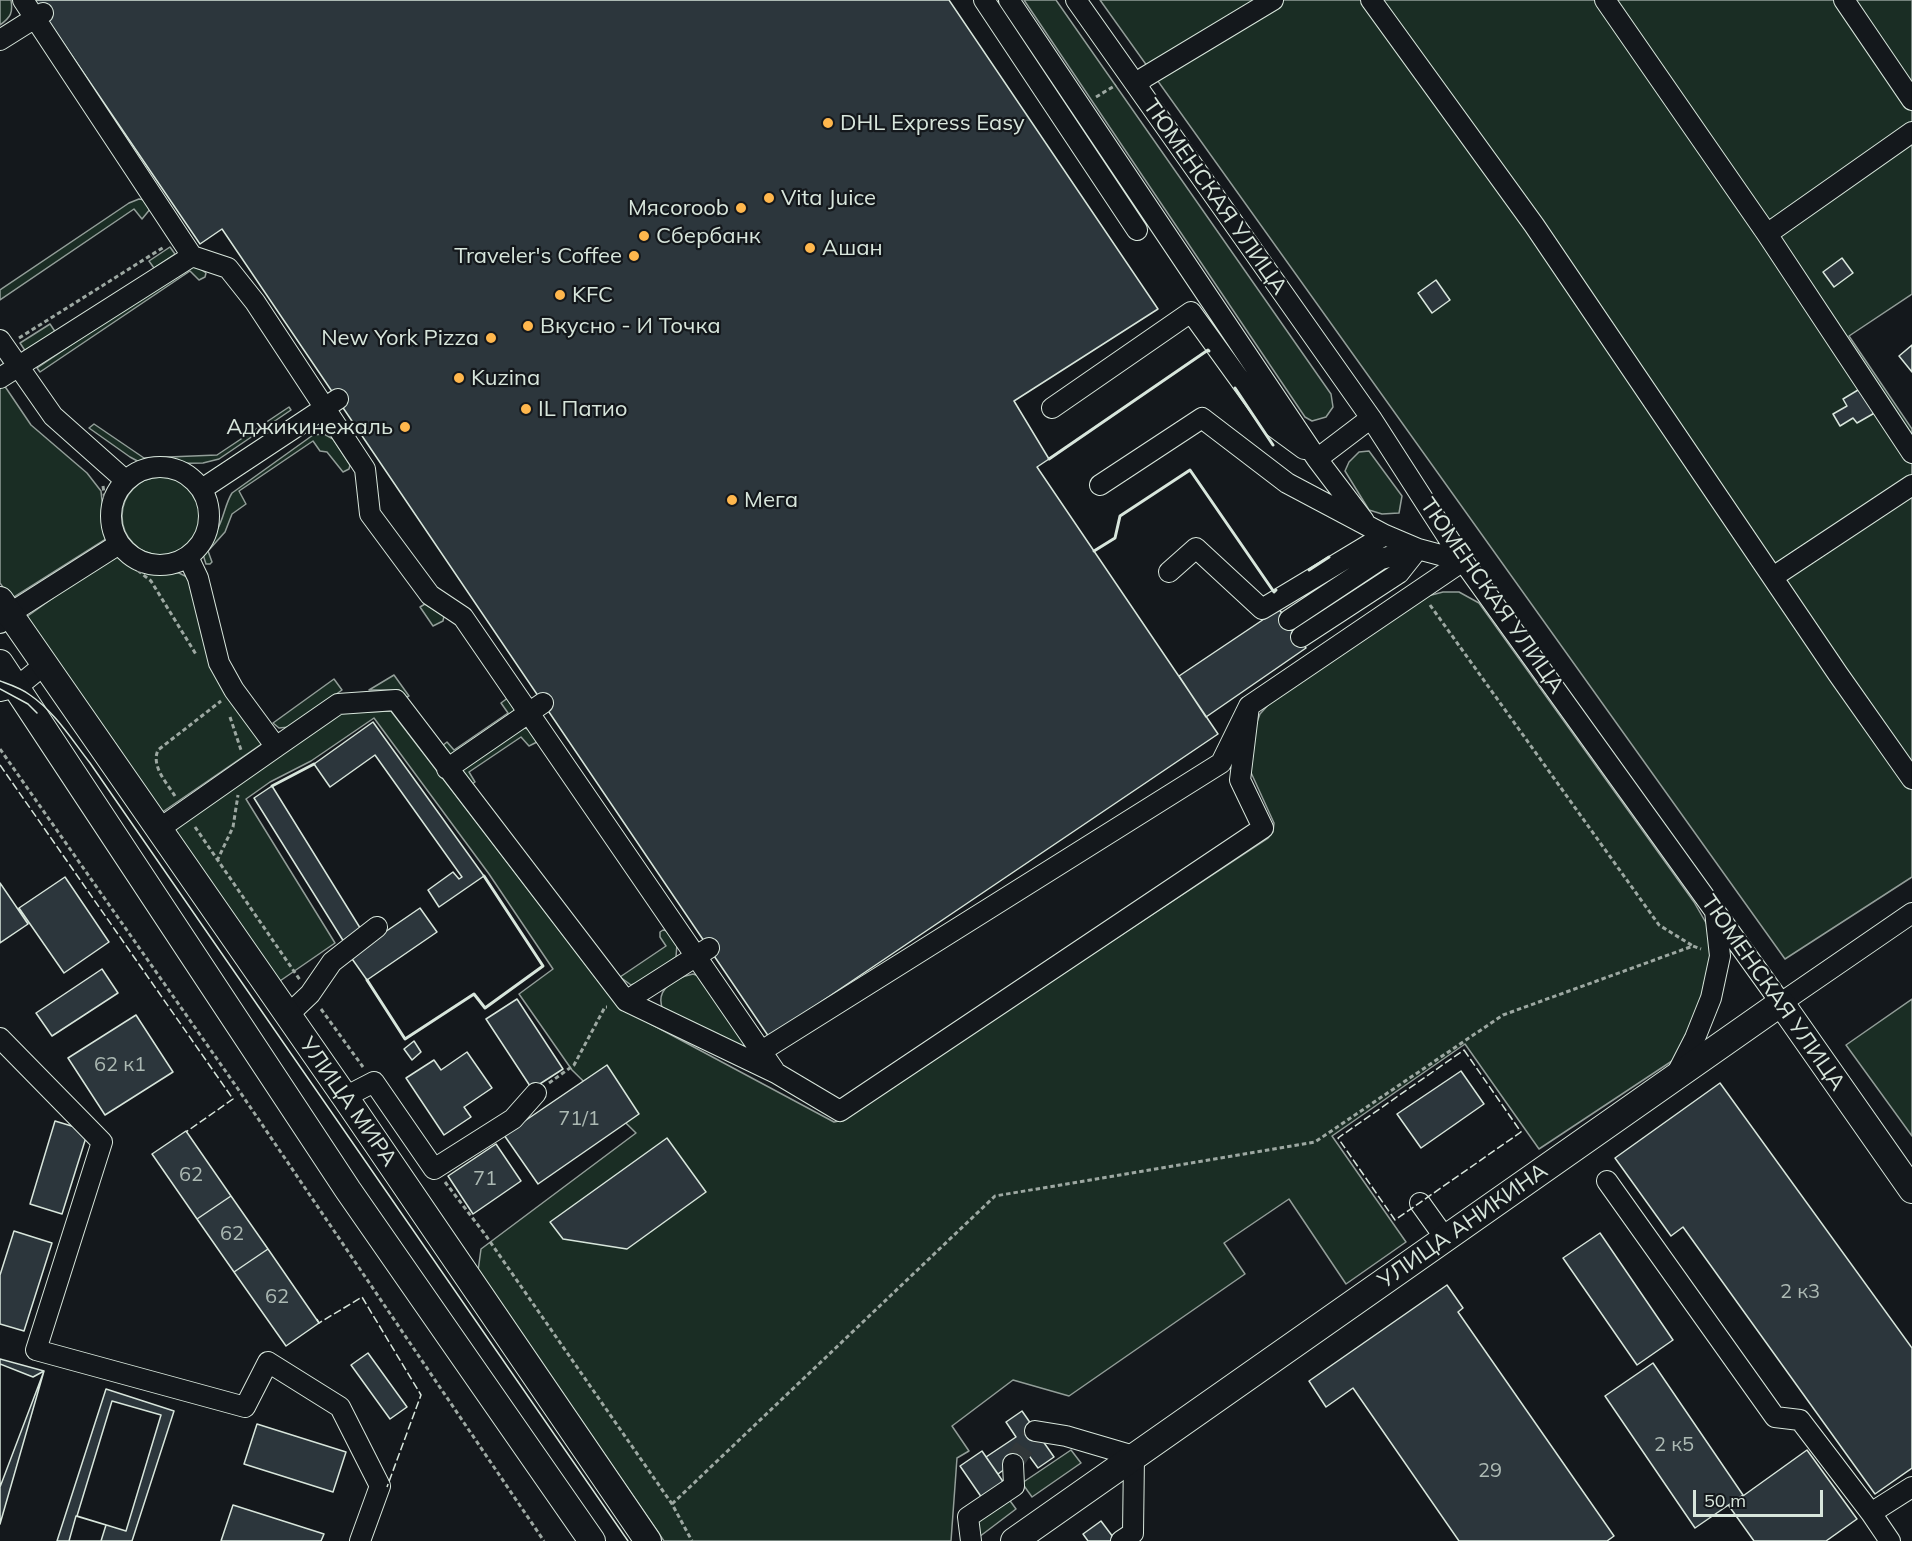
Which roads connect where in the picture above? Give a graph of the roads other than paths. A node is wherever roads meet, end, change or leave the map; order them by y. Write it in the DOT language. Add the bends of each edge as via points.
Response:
graph roads {
  1 [pos="23,0"];
  2 [pos="984,0"];
  3 [pos="1010,0"];
  4 [pos="1076,0"];
  5 [pos="1273,0"];
  6 [pos="1371,0"];
  7 [pos="1605,0"];
  8 [pos="1844,0"];
  9 [pos="39,16"];
  10 [pos="0,40"];
  11 [pos="1136,86"];
  12 [pos="1912,100"];
  13 [pos="1912,132"];
  14 [pos="1137,230"];
  15 [pos="1767,234"];
  16 [pos="192,256"];
  17 [pos="2,343"];
  18 [pos="17,367"];
  19 [pos="0,378"];
  20 [pos="331,404"];
  21 [pos="1052,408"];
  22 [pos="1371,418"];
  23 [pos="1912,453"];
  24 [pos="1317,459"];
  25 [pos="125,480"];
  26 [pos="1100,485"];
  27 [pos="1912,485"];
  28 [pos="202,489"];
  29 [pos="1377,530"];
  30 [pos="116,545"];
  31 [pos="1418,549"];
  32 [pos="188,557"];
  33 [pos="1464,561"];
  34 [pos="1169,572"];
  35 [pos="1773,577"];
  36 [pos="3,612"];
  37 [pos="1289,620"];
  38 [pos="1300,637"];
  39 [pos="0,663"];
  40 [pos="44,666"];
  41 [pos="8,689"];
  42 [pos="1249,706"];
  43 [pos="536,709"];
  44 [pos="276,747"];
  45 [pos="447,769"];
  46 [pos="1912,780"];
  47 [pos="159,829"];
  48 [pos="1714,909"];
  49 [pos="1912,913"];
  50 [pos="377,927"];
  51 [pos="702,952"];
  52 [pos="626,1001"];
  53 [pos="1780,1003"];
  54 [pos="288,1015"];
  55 [pos="0,1038"];
  56 [pos="760,1052"];
  57 [pos="776,1073"];
  58 [pos="1674,1078"];
  59 [pos="536,1093"];
  60 [pos="345,1097"];
  61 [pos="1607,1181"];
  62 [pos="1912,1190"];
  63 [pos="1420,1203"];
  64 [pos="1445,1238"];
  65 [pos="1035,1431"];
  66 [pos="1134,1456"];
  67 [pos="1013,1464"];
  68 [pos="1912,1487"];
  69 [pos="1871,1513"];
  70 [pos="360,1541"];
  71 [pos="592,1541"];
  72 [pos="648,1541"];
  73 [pos="971,1541"];
  74 [pos="1014,1541"];
  75 [pos="1121,1541"];
  76 [pos="1890,1541"];
  1 -- 9 [label="street"];
  2 -- 14 [label="street"];
  3 -- 24 [label="street"];
  4 -- 11 [label="street, ТЮМЕНСКАЯ УЛИЦА"];
  5 -- 11 [label="street"];
  6 -- 35 [label="street" via="1534,225"];
  7 -- 15 [label="street"];
  8 -- 12 [label="street"];
  9 -- 10 [label="street"];
  9 -- 16 [label="street"];
  11 -- 22 [label="street, ТЮМЕНСКАЯ УЛИЦА"];
  13 -- 15 [label="street"];
  15 -- 23 [label="street"];
  16 -- 18 [label="street"];
  16 -- 20 [label="street" via="228,268"];
  17 -- 18 [label="street"];
  18 -- 19 [label="street"];
  18 -- 25 [label="street" via="53,416"];
  20 -- 28 [label="street"];
  20 -- 43 [label="street" via="365,469 370,514 430,595 463,617"];
  21 -- 24 [label="street" via="1191,312 1274,427"];
  22 -- 24 [label="street"];
  22 -- 33 [label="street, ТЮМЕНСКАЯ УЛИЦА"];
  24 -- 29 [label="street"];
  25 -- 28 [label="street" via="151,467 166,466 186,474"];
  25 -- 30 [label="street" via="112,504"];
  26 -- 29 [label="street" via="1202,417 1287,483"];
  27 -- 35 [label="street"];
  28 -- 32 [label="street" via="210,518 203,540"];
  29 -- 31 [label="street"];
  29 -- 34 [label="street" via="1262,609 1196,548"];
  30 -- 32 [label="street" via="144,562 159,565"];
  30 -- 36 [label="street"];
  31 -- 33 [label="street"];
  31 -- 37 [label="street" via="1381,558"];
  31 -- 38 [label="street" via="1399,573"];
  32 -- 44 [label="street" via="198,578 219,663"];
  33 -- 42 [label="street"];
  33 -- 48 [label="street, ТЮМЕНСКАЯ УЛИЦА"];
  35 -- 46 [label="street"];
  36 -- 40 [label="main road, УЛИЦА МИРА"];
  39 -- 41 [label="main road, УЛИЦА МИРА"];
  40 -- 41 [label="street"];
  40 -- 47 [label="main road, УЛИЦА МИРА"];
  41 -- 71 [label="main road, УЛИЦА МИРА"];
  42 -- 56 [label="street" via="1221,763 877,971"];
  42 -- 57 [label="street" via="1240,780 1263,828 840,1111"];
  43 -- 45 [label="street"];
  43 -- 51 [label="street"];
  44 -- 45 [label="street" via="338,704 396,700"];
  44 -- 47 [label="street"];
  45 -- 52 [label="street"];
  47 -- 54 [label="main road, УЛИЦА МИРА"];
  48 -- 53 [label="street, ТЮМЕНСКАЯ УЛИЦА"];
  48 -- 58 [label="street" via="1720,956 1711,998"];
  49 -- 53 [label="street, УЛИЦА АНИКИНА"];
  50 -- 54 [label="street" via="332,962 310,994"];
  51 -- 52 [label="street"];
  51 -- 56 [label="street"];
  52 -- 57 [label="street"];
  53 -- 58 [label="main road, УЛИЦА АНИКИНА"];
  53 -- 62 [label="main road, ТЮМЕНСКАЯ УЛИЦА"];
  54 -- 60 [label="main road, УЛИЦА МИРА"];
  55 -- 70 [label="street" via="102,1142 36,1350 245,1407 268,1362 340,1407 380,1486"];
  56 -- 57 [label="street"];
  58 -- 64 [label="main road, УЛИЦА АНИКИНА"];
  59 -- 60 [label="street" via="513,1119 434,1169 374,1082"];
  60 -- 72 [label="main road, УЛИЦА МИРА"];
  61 -- 69 [label="street" via="1775,1417 1800,1420"];
  63 -- 64 [label="street"];
  64 -- 66 [label="main road, УЛИЦА АНИКИНА"];
  65 -- 66 [label="street"];
  66 -- 74 [label="main road, УЛИЦА АНИКИНА"];
  66 -- 75 [label="street" via="1133,1533"];
  67 -- 73 [label="street" via="1014,1486 968,1517"];
  68 -- 69 [label="street"];
  69 -- 76 [label="street"];
}
